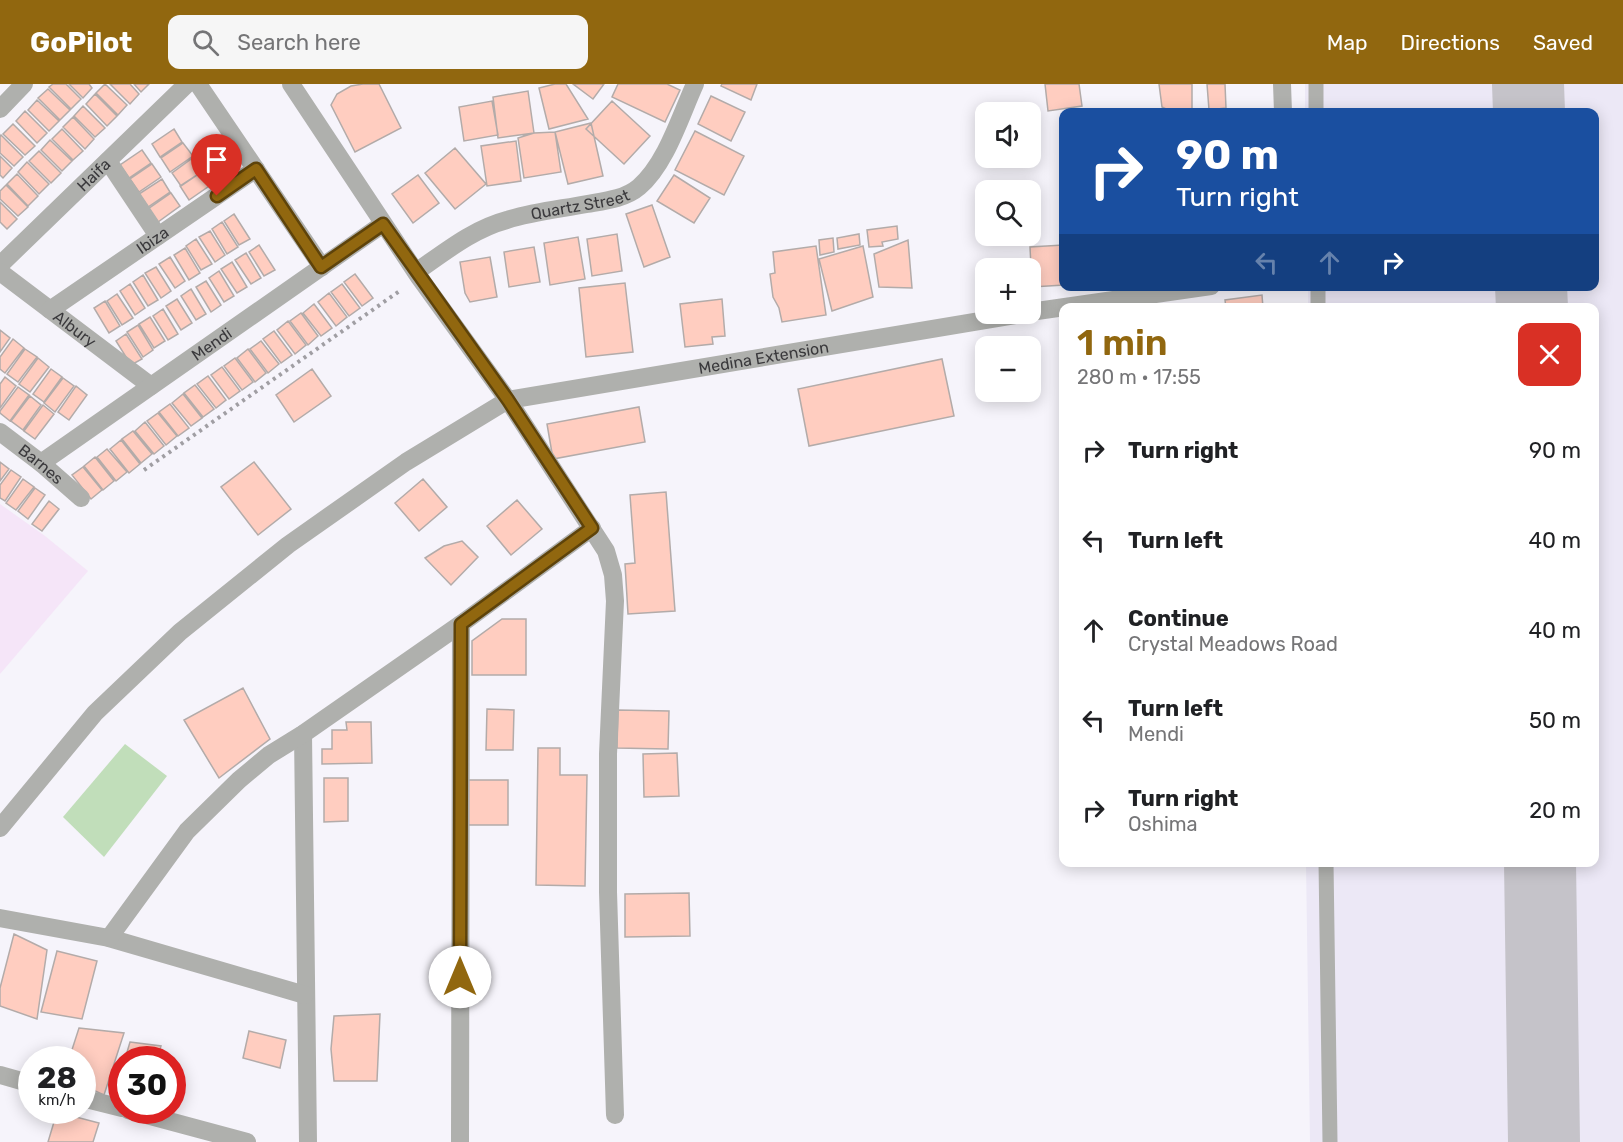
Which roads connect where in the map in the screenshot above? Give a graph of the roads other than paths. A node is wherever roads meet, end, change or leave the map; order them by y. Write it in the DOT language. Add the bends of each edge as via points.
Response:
graph roads {
  1 [pos="24,84"];
  2 [pos="187,84"];
  3 [pos="198,84"];
  4 [pos="291,84"];
  5 [pos="695,84"];
  6 [pos="1282,84"];
  7 [pos="1316,84"];
  8 [pos="1283,108"];
  9 [pos="1316,108"];
  10 [pos="0,109"];
  11 [pos="108,160"];
  12 [pos="256,169"];
  13 [pos="383,224"];
  14 [pos="158,236"];
  15 [pos="0,265"];
  16 [pos="321,267"];
  17 [pos="0,272"];
  18 [pos="418,274"];
  19 [pos="1176,291"];
  20 [pos="1093,303"];
  21 [pos="1059,308"];
  22 [pos="50,310"];
  23 [pos="1041,310"];
  24 [pos="975,322"];
  25 [pos="151,386"];
  26 [pos="508,400"];
  27 [pos="0,432"];
  28 [pos="41,463"];
  29 [pos="81,498"];
  30 [pos="592,528"];
  31 [pos="461,624"];
  32 [pos="303,734"];
  33 [pos="0,828"];
  34 [pos="1326,867"];
  35 [pos="0,918"];
  36 [pos="109,938"];
  37 [pos="305,995"];
  38 [pos="0,1075"];
  39 [pos="18,1080"];
  40 [pos="615,1115"];
  41 [pos="180,1124"];
  42 [pos="247,1142"];
  43 [pos="308,1142"];
  44 [pos="460,1142"];
  45 [pos="1330,1142"];
  1 -- 10 [label="street"];
  2 -- 11 [label="street, Haifa"];
  3 -- 12 [label="street"];
  4 -- 13 [label="street"];
  5 -- 18 [label="street, Quartz Street" via="662,157 637,189 617,198 489,225"];
  6 -- 8 [label="street"];
  7 -- 9 [label="lane"];
  11 -- 14 [label="street"];
  11 -- 15 [label="street, Haifa"];
  12 -- 14 [label="street, Ibiza"];
  12 -- 16 [label="street"];
  13 -- 16 [label="street, Mendi"];
  13 -- 18 [label="street"];
  14 -- 22 [label="street, Ibiza"];
  16 -- 25 [label="street, Mendi"];
  17 -- 22 [label="street, Albury"];
  18 -- 26 [label="street"];
  19 -- 20 [label="street"];
  21 -- 23 [label="street"];
  22 -- 25 [label="street, Albury"];
  24 -- 26 [label="street, Medina Extension"];
  25 -- 28 [label="street, Mendi"];
  26 -- 30 [label="street"];
  26 -- 33 [label="street" via="406,462 288,545 180,632 95,713"];
  27 -- 28 [label="street, Barnes"];
  28 -- 29 [label="street, Barnes"];
  30 -- 31 [label="street"];
  30 -- 40 [label="street" via="606,550 615,601 608,777"];
  31 -- 32 [label="street"];
  31 -- 44 [label="street"];
  32 -- 36 [label="street" via="239,780 187,831"];
  32 -- 37 [label="street"];
  34 -- 45 [label="lane"];
  35 -- 36 [label="street"];
  36 -- 37 [label="street"];
  37 -- 43 [label="street"];
  38 -- 39 [label="street"];
  41 -- 42 [label="street"];
}
